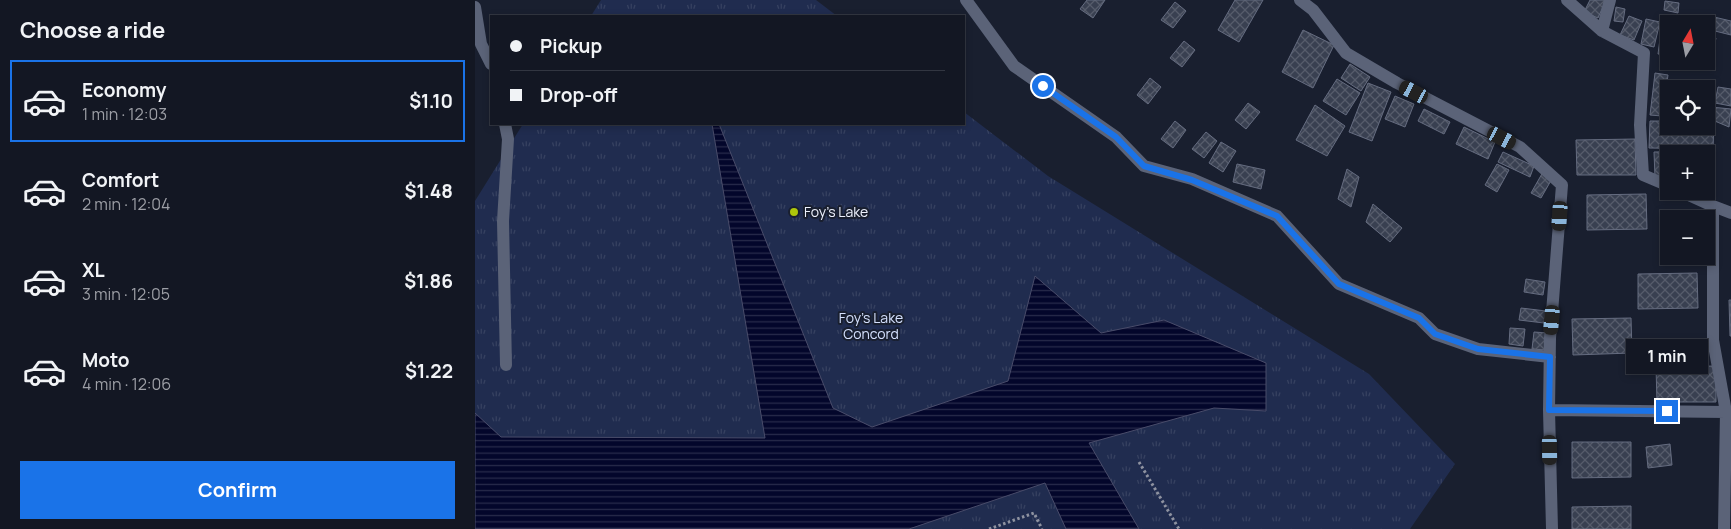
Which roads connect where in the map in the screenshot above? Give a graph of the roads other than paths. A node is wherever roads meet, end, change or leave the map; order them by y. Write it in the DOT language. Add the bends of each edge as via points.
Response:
graph roads {
  1 [pos="966,0"];
  2 [pos="1299,0"];
  3 [pos="1567,0"];
  4 [pos="1609,0"];
  5 [pos="475,7"];
  6 [pos="1602,31"];
  7 [pos="490,62"];
  8 [pos="505,125"];
  9 [pos="1660,182"];
  10 [pos="1700,200"];
  11 [pos="1713,206"];
  12 [pos="1731,214"];
  13 [pos="1550,357"];
  14 [pos="506,365"];
  15 [pos="1549,410"];
  16 [pos="1729,412"];
  17 [pos="1552,529"];
  18 [pos="1724,529"];
  1 -- 13 [label="street" via="1014,66 1116,137 1144,166 1192,180 1277,216 1339,284 1419,318 1435,334 1478,349"];
  2 -- 13 [label="street" via="1313,10 1346,53 1520,147 1562,185"];
  3 -- 6 [label="street"];
  4 -- 6 [label="street"];
  5 -- 7 [label="street" via="481,44"];
  6 -- 9 [label="street" via="1644,52 1640,125 1643,175"];
  8 -- 14 [label="street" via="508,139 503,221"];
  10 -- 11 [label="street"];
  11 -- 12 [label="street"];
  11 -- 16 [label="street" via="1713,340"];
  13 -- 15 [label="street"];
  15 -- 16 [label="street"];
  15 -- 17 [label="street"];
  16 -- 18 [label="street"];
}
